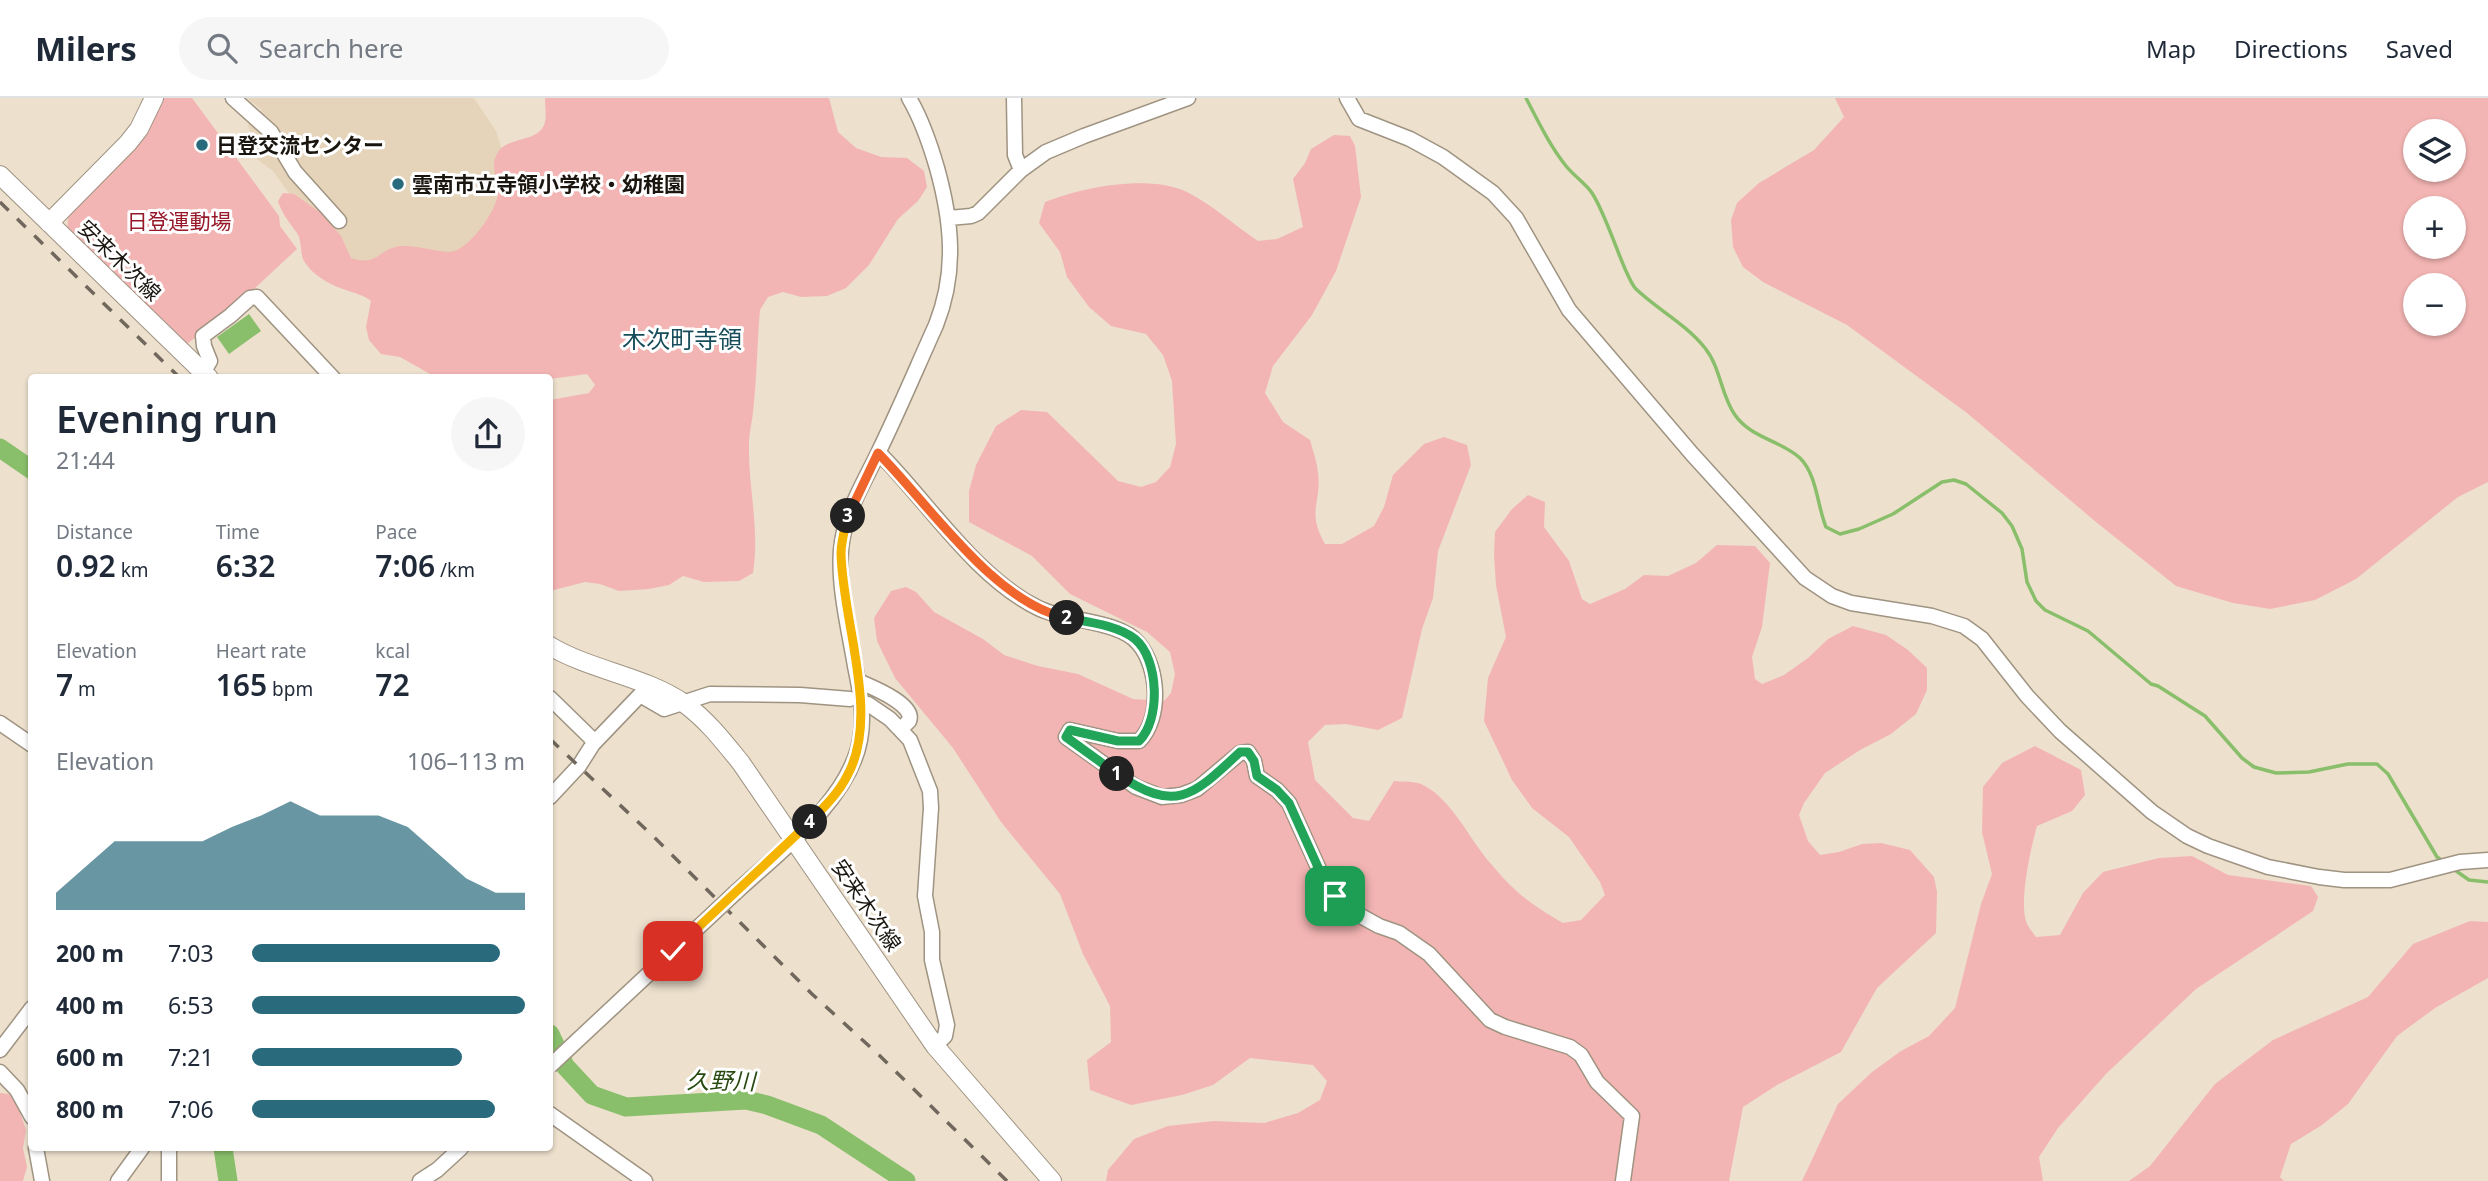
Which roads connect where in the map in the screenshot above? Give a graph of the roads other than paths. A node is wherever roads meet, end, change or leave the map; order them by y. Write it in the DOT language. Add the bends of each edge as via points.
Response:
graph roads {
  1 [pos="154,98"];
  2 [pos="233,98"];
  3 [pos="909,98"];
  4 [pos="1014,98"];
  5 [pos="1188,98"];
  6 [pos="1347,98"];
  7 [pos="1021,170"];
  8 [pos="0,175"];
  9 [pos="949,218"];
  10 [pos="339,220"];
  11 [pos="49,223"];
  12 [pos="204,374"];
  13 [pos="207,374"];
  14 [pos="329,374"];
  15 [pos="878,453"];
  16 [pos="553,650"];
  17 [pos="858,681"];
  18 [pos="850,699"];
  19 [pos="553,701"];
  20 [pos="683,702"];
  21 [pos="869,704"];
  22 [pos="0,723"];
  23 [pos="901,729"];
  24 [pos="28,742"];
  25 [pos="593,744"];
  26 [pos="553,794"];
  27 [pos="794,838"];
  28 [pos="2488,860"];
  29 [pos="28,1013"];
  30 [pos="935,1046"];
  31 [pos="0,1050"];
  32 [pos="553,1063"];
  33 [pos="0,1072"];
  34 [pos="28,1110"];
  35 [pos="553,1116"];
  36 [pos="37,1151"];
  37 [pos="140,1151"];
  38 [pos="169,1151"];
  39 [pos="458,1151"];
  40 [pos="42,1181"];
  41 [pos="118,1181"];
  42 [pos="169,1181"];
  43 [pos="420,1181"];
  44 [pos="645,1181"];
  45 [pos="1052,1181"];
  46 [pos="1623,1181"];
  1 -- 11 [label="main road" via="128,144"];
  2 -- 10 [label="street" via="267,127 295,172"];
  3 -- 9 [label="street" via="932,150"];
  4 -- 7 [label="street" via="1016,155"];
  5 -- 7 [label="street" via="1059,145"];
  6 -- 28 [label="street" via="1359,119 1443,157 1493,193 1516,218 1569,310 1805,578 1851,603 1964,626 1982,639 2060,731 2152,812 2187,836 2268,867 2344,880 2390,880 2460,862"];
  7 -- 9 [label="street" via="978,213"];
  8 -- 11 [label="main road, 安来木次線"];
  9 -- 15 [label="street" via="950,274 943,307"];
  11 -- 12 [label="main road, 安来木次線"];
  13 -- 14 [label="street" via="210,361 204,336 257,297"];
  15 -- 17 [label="street" via="848,513 841,550"];
  15 -- 46 [label="street" via="970,556 997,579 1037,608 1126,634 1146,653 1154,678 1154,714 1146,734 1139,741 1118,741 1070,730 1066,737 1136,787 1162,797 1197,789 1240,752 1248,752 1257,776 1289,803 1322,876 1348,909 1399,933 1429,954 1490,1020 1570,1047 1581,1055 1597,1082 1632,1116"];
  16 -- 20 [label="main road, 安来木次線"];
  17 -- 23 [label="street" via="906,708 909,721"];
  17 -- 27 [label="street" via="862,721 848,776"];
  18 -- 20 [label="street" via="710,694"];
  19 -- 25 [label="street"];
  20 -- 25 [label="street" via="664,709 639,695"];
  20 -- 27 [label="main road, 安来木次線" via="706,721 741,763"];
  21 -- 23 [label="street"];
  22 -- 24 [label="street"];
  23 -- 30 [label="street" via="930,791 925,896 932,960 947,1025 945,1036"];
  25 -- 26 [label="street"];
  27 -- 30 [label="main road, 安来木次線"];
  27 -- 32 [label="street, bridge"];
  29 -- 31 [label="street"];
  30 -- 45 [label="main road, 安来木次線"];
  33 -- 34 [label="street"];
  35 -- 44 [label="street"];
  36 -- 40 [label="street"];
  37 -- 41 [label="street"];
  38 -- 42 [label="street"];
  39 -- 43 [label="street"];
}
